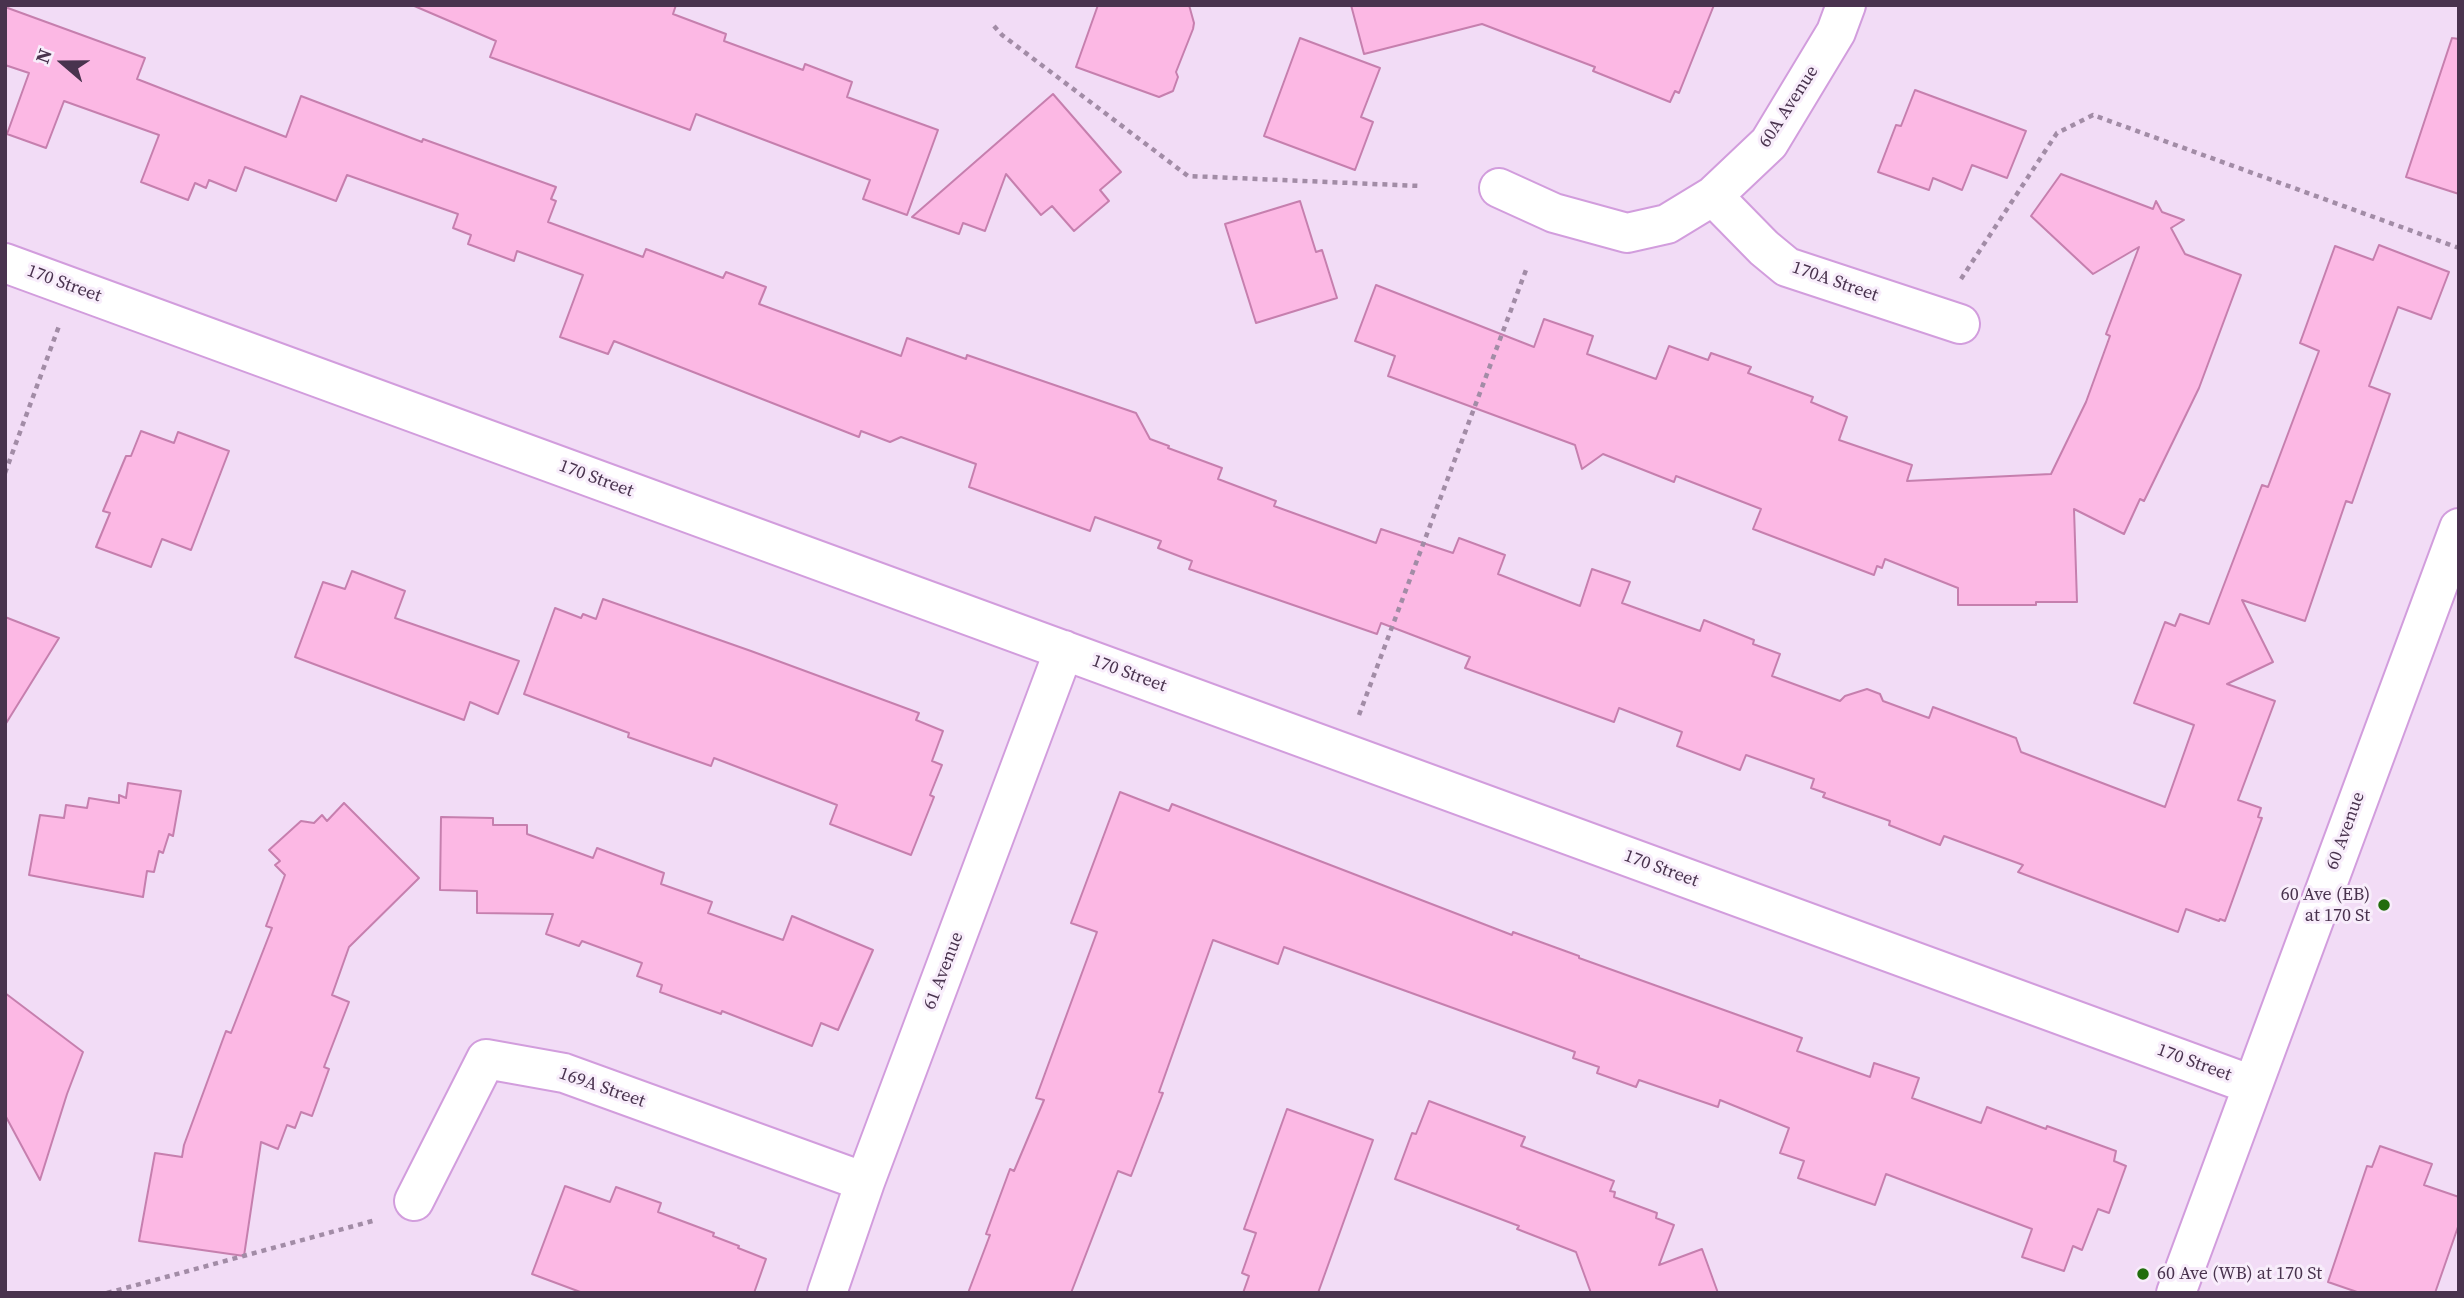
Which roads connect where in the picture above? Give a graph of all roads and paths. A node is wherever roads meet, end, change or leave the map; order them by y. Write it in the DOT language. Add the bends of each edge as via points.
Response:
graph roads {
  1 [pos="1846,5"];
  2 [pos="994,26"];
  3 [pos="1421,186"];
  4 [pos="1499,188"];
  5 [pos="1713,197"];
  6 [pos="2459,248"];
  7 [pos="5,263"];
  8 [pos="1526,270"];
  9 [pos="73,287"];
  10 [pos="1949,320"];
  11 [pos="5,474"];
  12 [pos="2459,528"];
  13 [pos="1065,650"];
  14 [pos="1356,722"];
  15 [pos="2252,1085"];
  16 [pos="865,1182"];
  17 [pos="414,1202"];
  18 [pos="107,1293"];
  19 [pos="827,1293"];
  20 [pos="2176,1293"];
  1 -- 5 [label="street, 60A Avenue" via="1836,32 1769,143"];
  2 -- 3 [label="path" via="1188,176"];
  4 -- 5 [label="street" via="1554,213 1627,233 1667,224"];
  5 -- 10 [label="street, 170A Street" via="1787,267"];
  6 -- 10 [label="path" via="2093,115 2057,133"];
  7 -- 9 [label="street, 170 Street"];
  8 -- 14 [label="path"];
  9 -- 11 [label="path"];
  9 -- 13 [label="street, 170 Street"];
  12 -- 15 [label="street, 60 Avenue"];
  13 -- 15 [label="street, 170 Street"];
  13 -- 16 [label="street, 61 Avenue"];
  15 -- 20 [label="street, 60 Avenue"];
  16 -- 17 [label="street, 169A Street" via="564,1073 486,1059"];
  16 -- 19 [label="street, 61 Avenue"];
  17 -- 18 [label="path" via="384,1218"];
}
